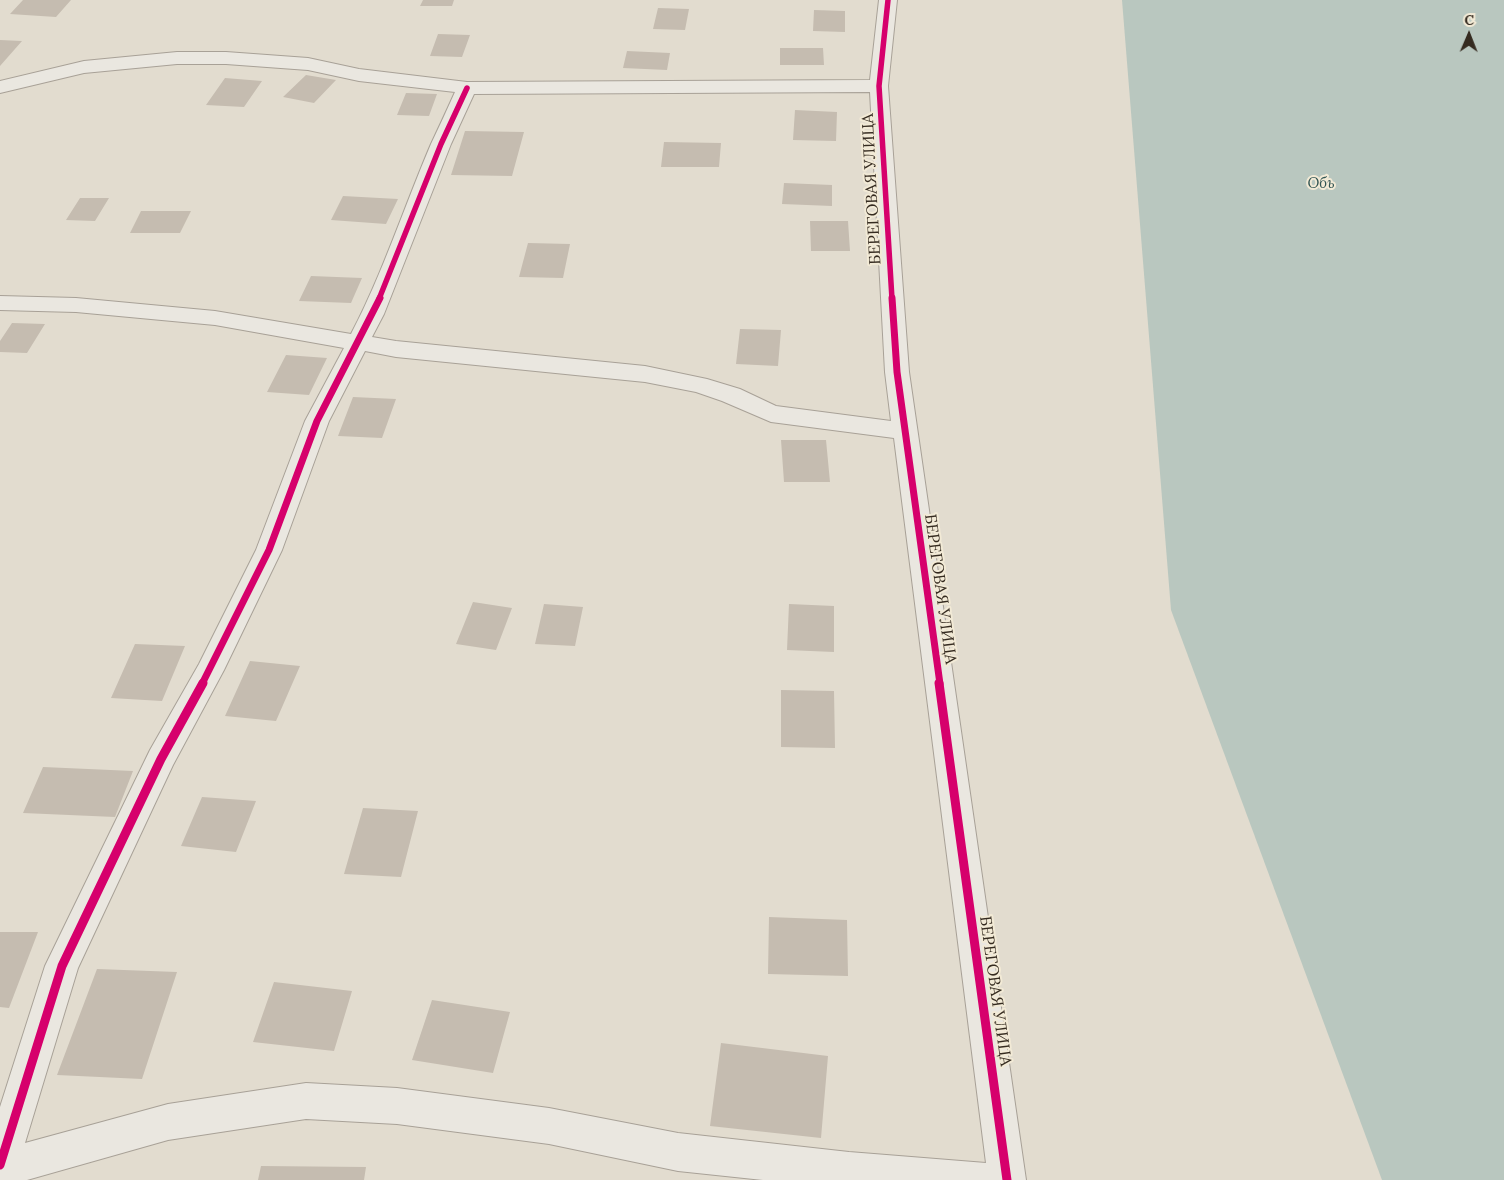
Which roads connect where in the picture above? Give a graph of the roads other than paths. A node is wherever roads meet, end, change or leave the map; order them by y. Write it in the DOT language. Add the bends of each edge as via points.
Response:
graph roads {
  1 [pos="888,0"];
  2 [pos="879,86"];
  3 [pos="0,87"];
  4 [pos="467,88"];
  5 [pos="0,303"];
  6 [pos="356,343"];
  7 [pos="904,431"];
  8 [pos="0,1165"];
  9 [pos="0,1170"];
  10 [pos="982,1180"];
  11 [pos="1007,1180"];
  1 -- 2 [label="street, БЕРЕГОВАЯ УЛИЦА"];
  2 -- 4 [label="street"];
  2 -- 7 [label="street, БЕРЕГОВАЯ УЛИЦА" via="897,372"];
  3 -- 4 [label="street" via="84,67 176,58 226,58 308,64 359,75"];
  4 -- 6 [label="street" via="441,144 373,314"];
  5 -- 6 [label="street" via="76,305 215,318"];
  6 -- 7 [label="street" via="645,374 731,394 771,414"];
  6 -- 8 [label="street" via="317,421 268,550 210,670 161,759 62,966"];
  7 -- 11 [label="street, БЕРЕГОВАЯ УЛИЦА"];
  9 -- 10 [label="street" via="168,1122 306,1101 397,1106 549,1126 678,1152 849,1171"];
}
